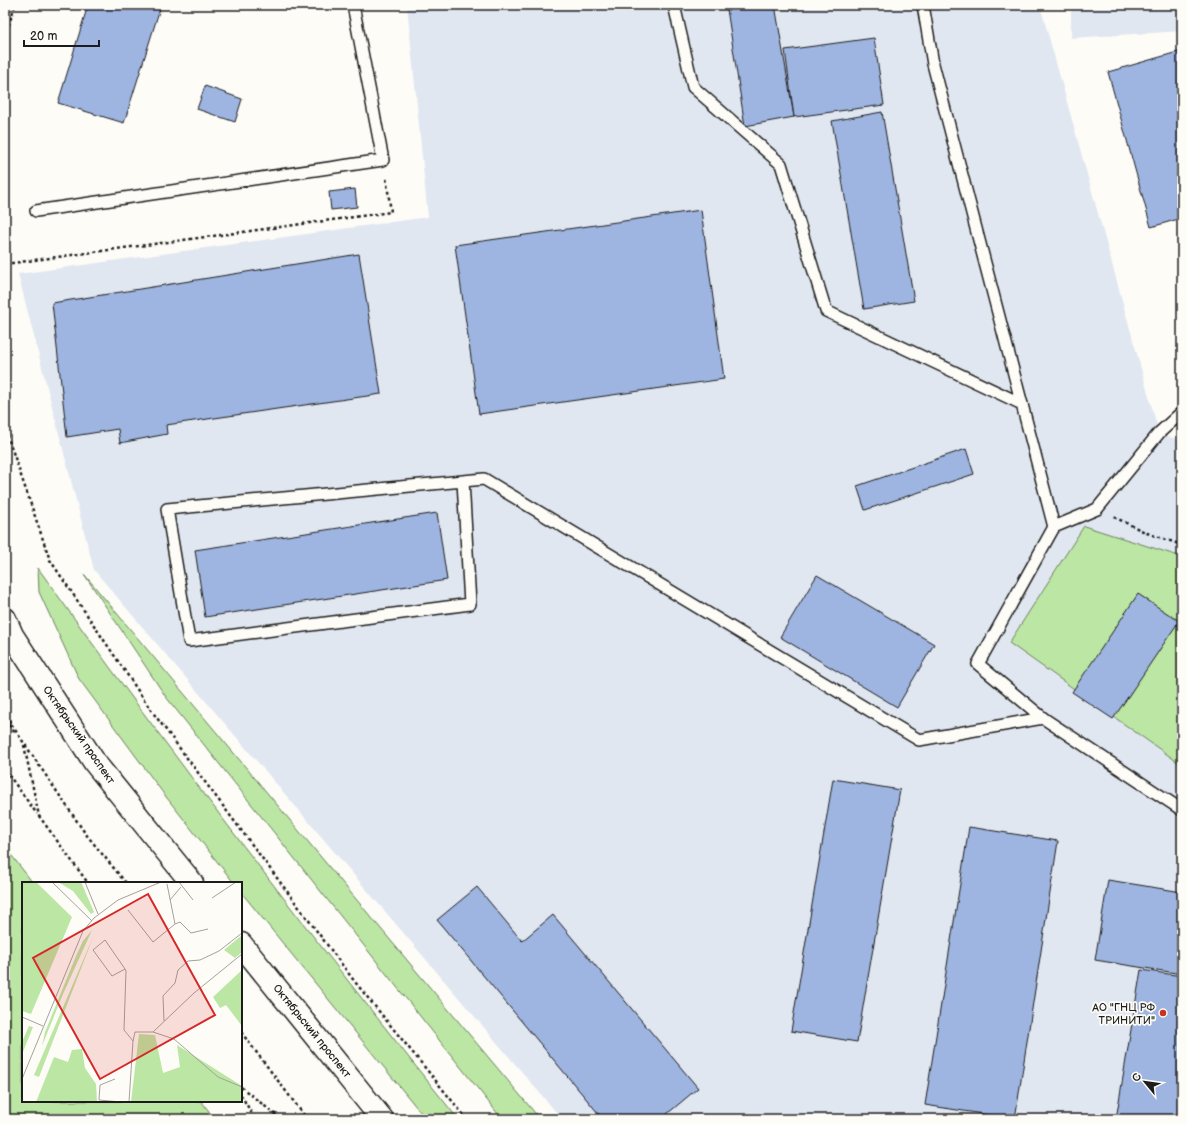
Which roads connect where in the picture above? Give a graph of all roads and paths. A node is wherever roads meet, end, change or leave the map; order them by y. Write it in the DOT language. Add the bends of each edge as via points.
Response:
graph roads {
  1 [pos="15,5"];
  2 [pos="353,5"];
  3 [pos="674,5"];
  4 [pos="922,5"];
  5 [pos="5,37"];
  6 [pos="383,160"];
  7 [pos="36,211"];
  8 [pos="5,264"];
  9 [pos="1022,404"];
  10 [pos="1182,412"];
  11 [pos="5,429"];
  12 [pos="463,481"];
  13 [pos="1097,509"];
  14 [pos="1054,527"];
  15 [pos="1182,545"];
  16 [pos="5,619"];
  17 [pos="5,715"];
  18 [pos="1043,718"];
  19 [pos="5,720"];
  20 [pos="24,743"];
  21 [pos="5,770"];
  22 [pos="1182,810"];
  23 [pos="39,816"];
  24 [pos="87,882"];
  25 [pos="125,882"];
  26 [pos="191,882"];
  27 [pos="242,945"];
  28 [pos="242,1033"];
  29 [pos="242,1088"];
  30 [pos="242,1097"];
  31 [pos="255,1119"];
  32 [pos="281,1119"];
  33 [pos="306,1119"];
  34 [pos="382,1119"];
  35 [pos="467,1119"];
  1 -- 5 [label="path"];
  2 -- 6 [label="lane"];
  3 -- 9 [label="lane" via="693,87 781,164 826,311"];
  4 -- 9 [label="lane" via="933,64"];
  6 -- 7 [label="lane"];
  6 -- 8 [label="path" via="392,212"];
  9 -- 14 [label="lane"];
  10 -- 13 [label="lane" via="1159,433"];
  11 -- 35 [label="path" via="50,560 151,710 355,982"];
  12 -- 12 [label="lane" via="470,604 189,641 167,509"];
  12 -- 18 [label="lane" via="484,479 919,740"];
  13 -- 14 [label="lane"];
  13 -- 15 [label="path" via="1147,533"];
  14 -- 18 [label="lane" via="978,664"];
  16 -- 26 [label="main road, Октябрьский проспект" via="12,635 95,763"];
  17 -- 20 [label="path"];
  18 -- 22 [label="lane"];
  19 -- 20 [label="path"];
  20 -- 23 [label="path"];
  20 -- 25 [label="path" via="85,833"];
  21 -- 23 [label="path"];
  23 -- 24 [label="path"];
  27 -- 34 [label="main road, Октябрьский проспект"];
  28 -- 33 [label="path"];
  29 -- 32 [label="path"];
  30 -- 31 [label="path"];
}
